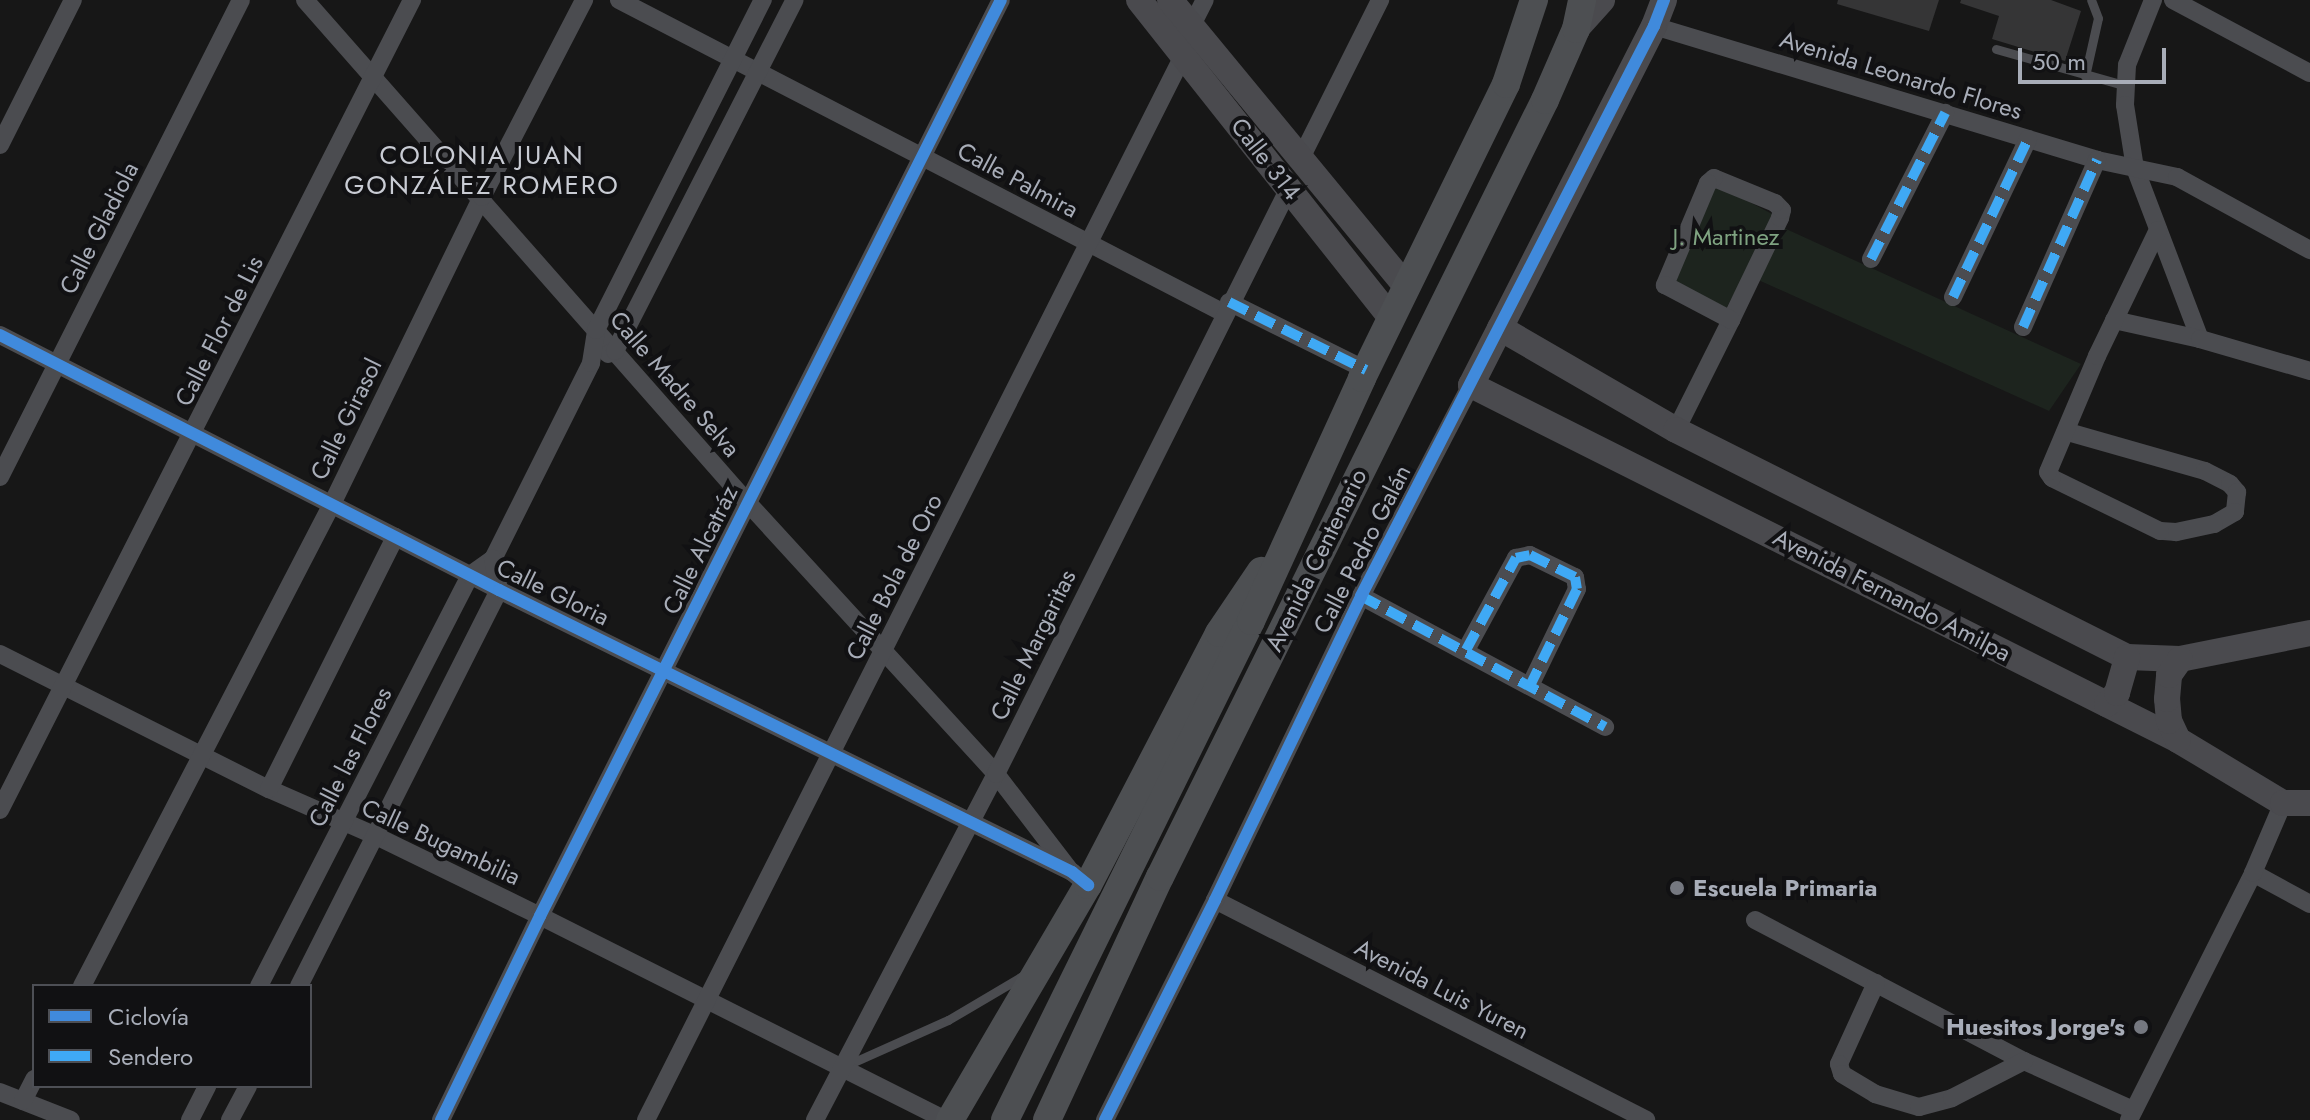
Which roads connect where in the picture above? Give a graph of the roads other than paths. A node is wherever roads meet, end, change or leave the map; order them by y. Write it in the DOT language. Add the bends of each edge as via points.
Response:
graph roads {
  1 [pos="73,0"];
  2 [pos="241,0"];
  3 [pos="305,0"];
  4 [pos="412,0"];
  5 [pos="584,0"];
  6 [pos="619,0"];
  7 [pos="763,0"];
  8 [pos="795,0"];
  9 [pos="1001,0"];
  10 [pos="1139,0"];
  11 [pos="1170,0"];
  12 [pos="1205,0"];
  13 [pos="1380,0"];
  14 [pos="1534,0"];
  15 [pos="1582,0"];
  16 [pos="1602,0"];
  17 [pos="1664,0"];
  18 [pos="2091,0"];
  19 [pos="2153,0"];
  20 [pos="2173,0"];
  21 [pos="1654,26"];
  22 [pos="1191,27"];
  23 [pos="1576,29"];
  24 [pos="1996,49"];
  25 [pos="1184,54"];
  26 [pos="733,59"];
  27 [pos="759,72"];
  28 [pos="2310,73"];
  29 [pos="2085,76"];
  30 [pos="374,78"];
  31 [pos="2123,85"];
  32 [pos="1945,113"];
  33 [pos="2028,139"];
  34 [pos="0,145"];
  35 [pos="925,156"];
  36 [pos="1301,158"];
  37 [pos="2097,160"];
  38 [pos="2135,168"];
  39 [pos="1289,188"];
  40 [pos="482,197"];
  41 [pos="2158,230"];
  42 [pos="1089,243"];
  43 [pos="2310,250"];
  44 [pos="1871,259"];
  45 [pos="1407,287"];
  46 [pos="1953,297"];
  47 [pos="1227,308"];
  48 [pos="1391,318"];
  49 [pos="1731,320"];
  50 [pos="2114,320"];
  51 [pos="2023,327"];
  52 [pos="1500,328"];
  53 [pos="596,330"];
  54 [pos="0,335"];
  55 [pos="2200,339"];
  56 [pos="615,351"];
  57 [pos="59,363"];
  58 [pos="591,363"];
  59 [pos="1366,370"];
  60 [pos="2310,371"];
  61 [pos="1471,385"];
  62 [pos="1676,430"];
  63 [pos="2068,432"];
  64 [pos="194,433"];
  65 [pos="0,477"];
  66 [pos="747,502"];
  67 [pos="332,504"];
  68 [pos="395,537"];
  69 [pos="493,559"];
  70 [pos="470,575"];
  71 [pos="499,590"];
  72 [pos="1361,596"];
  73 [pos="2310,633"];
  74 [pos="1466,650"];
  75 [pos="883,653"];
  76 [pos="0,654"];
  77 [pos="2127,657"];
  78 [pos="2180,659"];
  79 [pos="665,671"];
  80 [pos="63,685"];
  81 [pos="1530,686"];
  82 [pos="2107,704"];
  83 [pos="1605,727"];
  84 [pos="2178,740"];
  85 [pos="202,755"];
  86 [pos="829,755"];
  87 [pos="996,774"];
  88 [pos="269,789"];
  89 [pos="2283,803"];
  90 [pos="2310,803"];
  91 [pos="0,810"];
  92 [pos="343,822"];
  93 [pos="968,822"];
  94 [pos="376,836"];
  95 [pos="2253,873"];
  96 [pos="1091,885"];
  97 [pos="1215,900"];
  98 [pos="2310,904"];
  99 [pos="540,916"];
  100 [pos="1755,920"];
  101 [pos="1044,963"];
  102 [pos="1876,983"];
  103 [pos="83,984"];
  104 [pos="260,984"];
  105 [pos="300,984"];
  106 [pos="706,1000"];
  107 [pos="2024,1061"];
  108 [pos="841,1068"];
  109 [pos="32,1083"];
  110 [pos="206,1088"];
  111 [pos="247,1088"];
  112 [pos="0,1092"];
  113 [pos="23,1101"];
  114 [pos="2131,1115"];
  115 [pos="71,1120"];
  116 [pos="190,1120"];
  117 [pos="230,1120"];
  118 [pos="441,1120"];
  119 [pos="646,1120"];
  120 [pos="815,1120"];
  121 [pos="948,1120"];
  122 [pos="1005,1120"];
  123 [pos="1047,1120"];
  124 [pos="1105,1120"];
  125 [pos="1646,1120"];
  1 -- 34 [label="street"];
  2 -- 57 [label="street, Calle Gladiola"];
  3 -- 30 [label="street, Calle Madre Selva"];
  4 -- 30 [label="street, Calle Flor de Lis"];
  5 -- 40 [label="street, Calle Girasol"];
  6 -- 26 [label="street, Calle Palmira"];
  7 -- 26 [label="street, Calle las Flores"];
  8 -- 27 [label="street"];
  9 -- 35 [label="street, Calle Alcatráz"];
  10 -- 25 [label="street, Calle 314"];
  11 -- 22 [label="street"];
  12 -- 22 [label="street"];
  13 -- 36 [label="street"];
  14 -- 45 [label="main road, Avenida Centenario" via="1506,84"];
  15 -- 23 [label="main road, Avenida Centenario"];
  16 -- 23 [label="street"];
  17 -- 21 [label="street, Calle Pedro Galán"];
  18 -- 29 [label="lane" via="2098,18"];
  19 -- 31 [label="street"];
  20 -- 28 [label="street"];
  21 -- 32 [label="street, Avenida Leonardo Flores"];
  21 -- 52 [label="street, Calle Pedro Galán"];
  22 -- 36 [label="street"];
  23 -- 123 [label="main road, Avenida Centenario" via="1160,877"];
  24 -- 29 [label="lane"];
  25 -- 39 [label="street, Calle 314"];
  25 -- 42 [label="street, Calle Bola de Oro"];
  26 -- 27 [label="street, Calle Palmira"];
  26 -- 53 [label="street, Calle las Flores"];
  27 -- 35 [label="street, Calle Palmira"];
  27 -- 56 [label="street"];
  29 -- 31 [label="lane"];
  30 -- 40 [label="street, Calle Madre Selva"];
  30 -- 64 [label="street, Calle Flor de Lis"];
  31 -- 38 [label="street"];
  32 -- 33 [label="street, Avenida Leonardo Flores"];
  32 -- 44 [label="street"];
  33 -- 37 [label="street, Avenida Leonardo Flores"];
  33 -- 46 [label="street"];
  35 -- 42 [label="street, Calle Palmira"];
  35 -- 66 [label="street, Calle Alcatráz"];
  36 -- 45 [label="street"];
  37 -- 38 [label="street, Avenida Leonardo Flores"];
  37 -- 51 [label="street"];
  38 -- 41 [label="street"];
  38 -- 43 [label="street, Avenida Leonardo Flores" via="2177,177"];
  39 -- 47 [label="street, Calle Margaritas"];
  39 -- 48 [label="street, Calle 314"];
  40 -- 53 [label="street, Calle Madre Selva"];
  40 -- 67 [label="street, Calle Girasol"];
  41 -- 50 [label="street"];
  41 -- 55 [label="street"];
  42 -- 47 [label="street, Calle Palmira"];
  42 -- 75 [label="street, Calle Bola de Oro"];
  45 -- 48 [label="main road, Avenida Centenario"];
  47 -- 59 [label="street, Calle Palmira"];
  47 -- 87 [label="street, Calle Margaritas"];
  48 -- 59 [label="main road, Avenida Centenario"];
  49 -- 49 [label="street" via="1782,210 1714,178 1665,285"];
  49 -- 62 [label="street"];
  50 -- 55 [label="street"];
  50 -- 63 [label="street"];
  52 -- 61 [label="street, Calle Pedro Galán"];
  52 -- 62 [label="street, Avenida Fernando Amilpa"];
  53 -- 56 [label="street, Calle Madre Selva"];
  53 -- 58 [label="street, Calle las Flores"];
  54 -- 57 [label="street, Calle Gloria"];
  55 -- 60 [label="street"];
  56 -- 58 [label="street"];
  56 -- 66 [label="street, Calle Madre Selva"];
  57 -- 64 [label="street, Calle Gloria"];
  57 -- 65 [label="street, Calle Gladiola"];
  58 -- 69 [label="street, Calle las Flores"];
  59 -- 96 [label="main road, Avenida Centenario" via="1251,621"];
  61 -- 72 [label="street, Calle Pedro Galán"];
  61 -- 82 [label="street, Avenida Fernando Amilpa"];
  62 -- 77 [label="street, Avenida Fernando Amilpa"];
  63 -- 63 [label="street" via="2047,469 2049,476 2144,525 2176,532 2214,524 2235,512 2237,492 2205,471"];
  64 -- 67 [label="street, Calle Gloria"];
  64 -- 80 [label="street, Calle Flor de Lis"];
  66 -- 75 [label="street, Calle Madre Selva"];
  66 -- 79 [label="street, Calle Alcatráz"];
  67 -- 68 [label="street, Calle Gloria"];
  67 -- 85 [label="street, Calle Girasol"];
  68 -- 70 [label="street, Calle Gloria"];
  68 -- 88 [label="street"];
  69 -- 70 [label="street, Calle las Flores"];
  69 -- 71 [label="street"];
  70 -- 71 [label="street, Calle Gloria"];
  70 -- 92 [label="street, Calle las Flores"];
  71 -- 79 [label="street, Calle Gloria"];
  71 -- 94 [label="street"];
  72 -- 74 [label="street"];
  72 -- 97 [label="street, Calle Pedro Galán"];
  73 -- 78 [label="street, Avenida Fernando Amilpa"];
  74 -- 81 [label="street"];
  74 -- 81 [label="street" via="1516,558 1530,555 1575,577 1577,589"];
  75 -- 86 [label="street, Calle Bola de Oro"];
  75 -- 87 [label="street, Calle Madre Selva"];
  76 -- 80 [label="street, Calle Bugambilia"];
  77 -- 78 [label="street, Avenida Fernando Amilpa"];
  77 -- 82 [label="street" via="2117,693"];
  78 -- 84 [label="street" via="2169,675 2167,699"];
  79 -- 86 [label="street, Calle Gloria"];
  79 -- 99 [label="street, Calle Alcatráz"];
  80 -- 85 [label="street, Calle Bugambilia"];
  80 -- 91 [label="street, Calle Flor de Lis"];
  81 -- 83 [label="street"];
  82 -- 84 [label="street, Avenida Fernando Amilpa"];
  84 -- 89 [label="street, Avenida Fernando Amilpa"];
  85 -- 88 [label="street, Calle Bugambilia"];
  85 -- 103 [label="street, Calle Girasol"];
  86 -- 93 [label="street, Calle Gloria"];
  86 -- 106 [label="street, Calle Bola de Oro"];
  87 -- 93 [label="street, Calle Margaritas"];
  87 -- 96 [label="street, Calle Madre Selva"];
  88 -- 92 [label="street, Calle Bugambilia"];
  89 -- 90 [label="street"];
  89 -- 95 [label="street"];
  92 -- 94 [label="street, Calle Bugambilia"];
  92 -- 104 [label="street, Calle las Flores"];
  93 -- 96 [label="street, Calle Gloria"];
  93 -- 108 [label="street, Calle Margaritas"];
  94 -- 99 [label="street, Calle Bugambilia"];
  94 -- 105 [label="street"];
  95 -- 98 [label="street"];
  95 -- 114 [label="street"];
  96 -- 101 [label="main road, Avenida Centenario"];
  96 -- 122 [label="main road, Avenida Centenario"];
  97 -- 124 [label="street, Calle Pedro Galán"];
  97 -- 125 [label="street, Avenida Luis Yuren"];
  99 -- 106 [label="street, Calle Bugambilia"];
  99 -- 118 [label="street, Calle Alcatráz"];
  100 -- 102 [label="street"];
  101 -- 108 [label="lane" via="948,1020"];
  101 -- 121 [label="main road, Avenida Centenario"];
  102 -- 107 [label="street"];
  102 -- 107 [label="street" via="1839,1064 1842,1074 1875,1094 1919,1107 1952,1098"];
  106 -- 108 [label="street, Calle Bugambilia"];
  106 -- 119 [label="street, Calle Bola de Oro"];
  107 -- 114 [label="street"];
  108 -- 120 [label="street, Calle Margaritas"];
  108 -- 121 [label="street, Calle Bugambilia"];
  109 -- 113 [label="street"];
  110 -- 116 [label="street"];
  111 -- 117 [label="street"];
  112 -- 113 [label="street"];
  113 -- 115 [label="street"];
}
